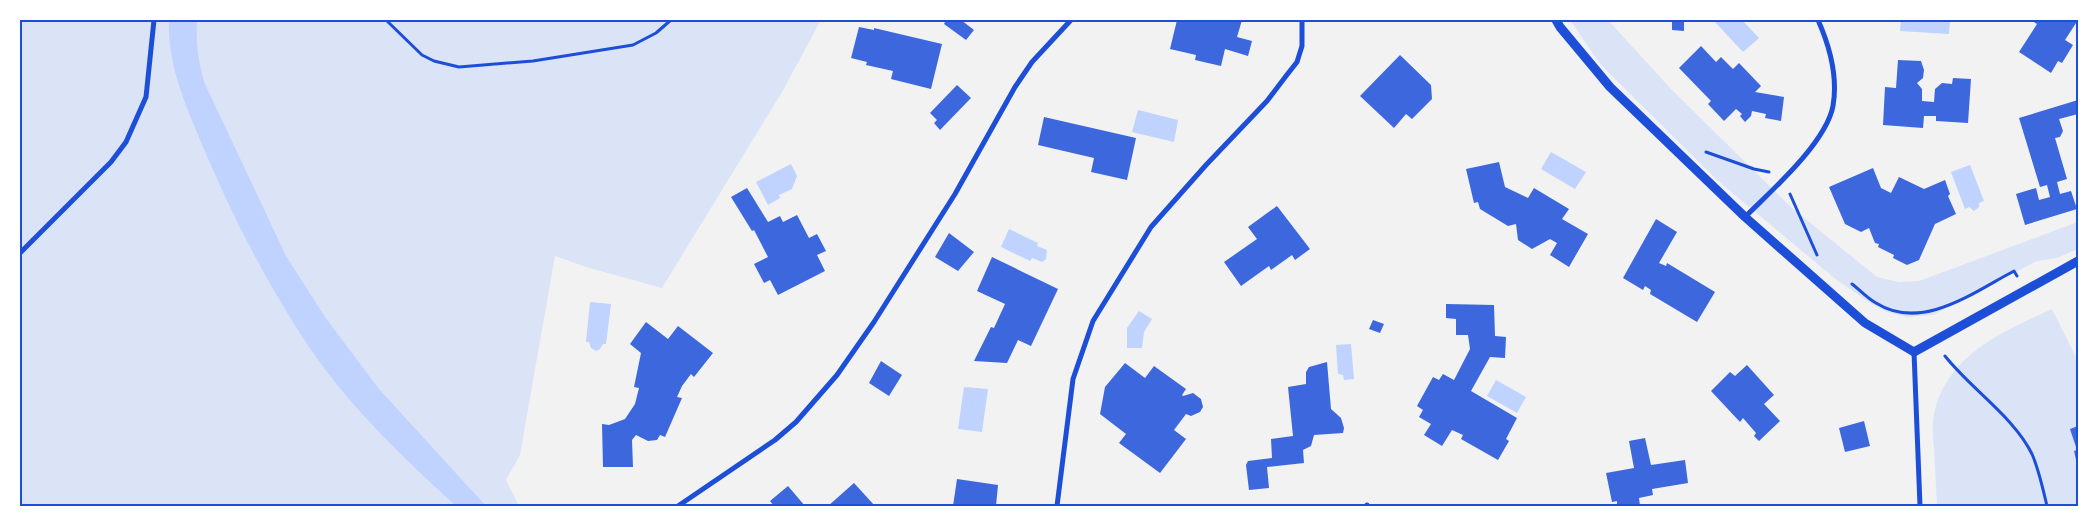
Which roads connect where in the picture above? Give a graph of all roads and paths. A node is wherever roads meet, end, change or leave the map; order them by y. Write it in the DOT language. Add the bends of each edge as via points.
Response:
graph roads {
  1 [pos="154,20"];
  2 [pos="386,20"];
  3 [pos="670,20"];
  4 [pos="1071,20"];
  5 [pos="1302,20"];
  6 [pos="1556,20"];
  7 [pos="1818,20"];
  8 [pos="1702,150"];
  9 [pos="1779,182"];
  10 [pos="1745,217"];
  11 [pos="20,253"];
  12 [pos="1823,261"];
  13 [pos="2078,261"];
  14 [pos="1850,283"];
  15 [pos="2024,290"];
  16 [pos="1934,342"];
  17 [pos="1914,352"];
  18 [pos="678,506"];
  19 [pos="1057,506"];
  20 [pos="1920,506"];
  21 [pos="2047,506"];
  1 -- 11 [label="street" via="146,96 126,142 111,162"];
  2 -- 3 [label="path" via="422,55 459,67 533,62 633,45 656,33"];
  4 -- 18 [label="street" via="1032,62 1015,87 955,194 838,375 802,416 775,440"];
  5 -- 19 [label="street" via="1302,46 1297,62 1267,102 1151,227 1093,321 1073,379"];
  6 -- 10 [label="street" via="1610,87"];
  7 -- 9 [label="street" via="1831,54 1833,106 1824,129"];
  8 -- 9 [label="path" via="1754,169 1768,170"];
  9 -- 10 [label="street"];
  9 -- 12 [label="path" via="1788,190 1810,243"];
  10 -- 17 [label="street" via="1865,323"];
  13 -- 15 [label="street"];
  14 -- 15 [label="path" via="1876,303 1906,313 1934,311 1952,304 2014,271"];
  15 -- 16 [label="street"];
  16 -- 17 [label="street"];
  16 -- 21 [label="path" via="2021,437 2032,454"];
  17 -- 20 [label="street"];
}
